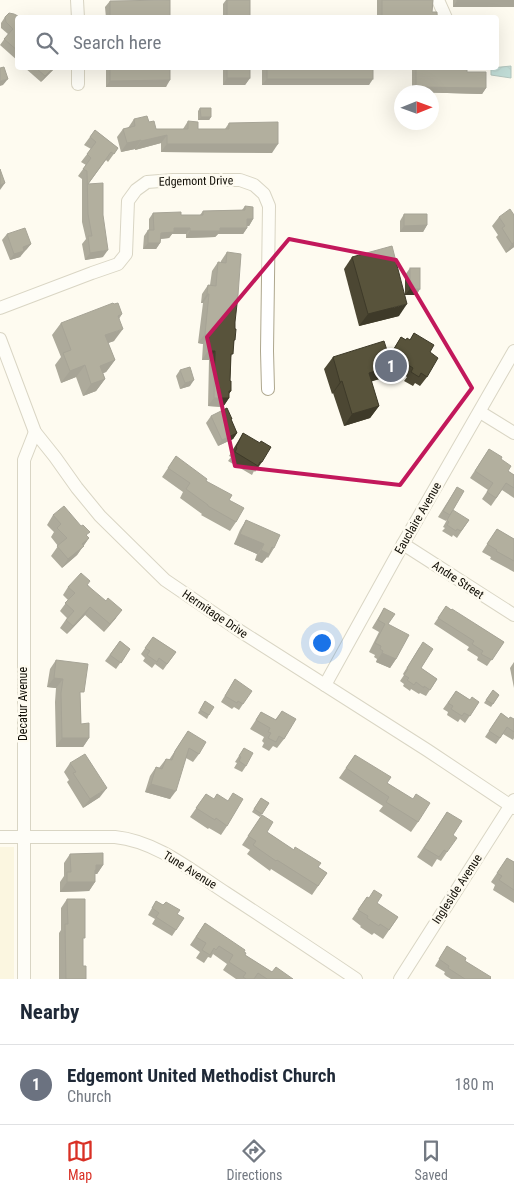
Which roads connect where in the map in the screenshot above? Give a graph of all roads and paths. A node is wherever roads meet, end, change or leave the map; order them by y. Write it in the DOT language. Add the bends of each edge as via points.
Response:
graph roads {
  1 [pos="77,0"];
  2 [pos="438,0"];
  3 [pos="78,15"];
  4 [pos="445,15"];
  5 [pos="78,70"];
  6 [pos="78,84"];
  7 [pos="0,308"];
  8 [pos="0,339"];
  9 [pos="514,352"];
  10 [pos="268,389"];
  11 [pos="480,412"];
  12 [pos="35,432"];
  13 [pos="514,434"];
  14 [pos="403,544"];
  15 [pos="514,615"];
  16 [pos="325,685"];
  17 [pos="513,804"];
  18 [pos="0,837"];
  19 [pos="23,837"];
  20 [pos="24,979"];
  21 [pos="356,979"];
  22 [pos="400,979"];
  1 -- 3 [label="street"];
  2 -- 4 [label="street"];
  5 -- 6 [label="street"];
  7 -- 10 [label="street, Edgemont Drive" via="118,264 126,254 128,201 147,182 240,180 254,185 264,194 269,206"];
  8 -- 12 [label="street, Hermitage Drive"];
  9 -- 11 [label="street, Eauclaire Avenue"];
  11 -- 13 [label="street"];
  11 -- 14 [label="street, Eauclaire Avenue"];
  12 -- 16 [label="street, Hermitage Drive" via="100,516 166,580"];
  12 -- 19 [label="street, Decatur Avenue" via="24,460"];
  14 -- 15 [label="street, Andre Street"];
  14 -- 16 [label="street, Eauclaire Avenue"];
  16 -- 17 [label="street, Hermitage Drive"];
  17 -- 22 [label="street, Ingleside Avenue"];
  18 -- 19 [label="street, Tune Avenue"];
  19 -- 20 [label="street, Decatur Avenue"];
  19 -- 21 [label="street, Tune Avenue" via="128,838 153,847"];
}
